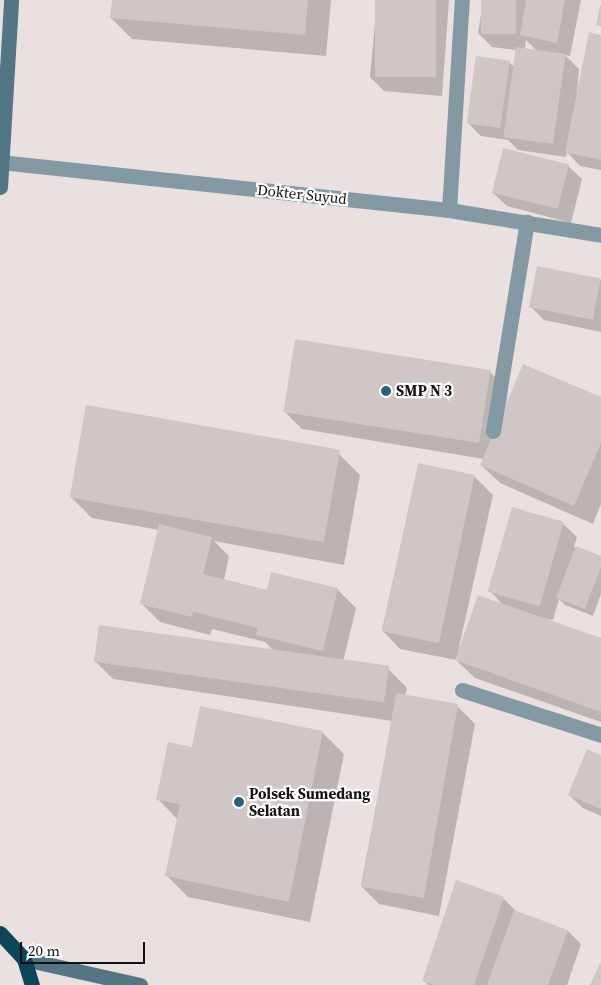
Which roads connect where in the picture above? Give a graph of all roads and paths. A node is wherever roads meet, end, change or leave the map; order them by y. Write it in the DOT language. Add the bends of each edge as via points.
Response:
graph roads {
  1 [pos="11,0"];
  2 [pos="462,0"];
  3 [pos="1,162"];
  4 [pos="0,187"];
  5 [pos="449,210"];
  6 [pos="527,222"];
  7 [pos="601,235"];
  8 [pos="493,431"];
  9 [pos="462,690"];
  10 [pos="601,735"];
  11 [pos="0,932"];
  12 [pos="24,959"];
  13 [pos="32,985"];
  14 [pos="140,985"];
  1 -- 3 [label="main road"];
  2 -- 5 [label="street"];
  3 -- 4 [label="main road"];
  3 -- 5 [label="street, Dokter Suyud"];
  5 -- 6 [label="street, Dokter Suyud"];
  6 -- 7 [label="street, Dokter Suyud"];
  6 -- 8 [label="street"];
  9 -- 10 [label="street"];
  11 -- 12 [label="highway"];
  12 -- 13 [label="highway"];
  12 -- 14 [label="main road"];
}
